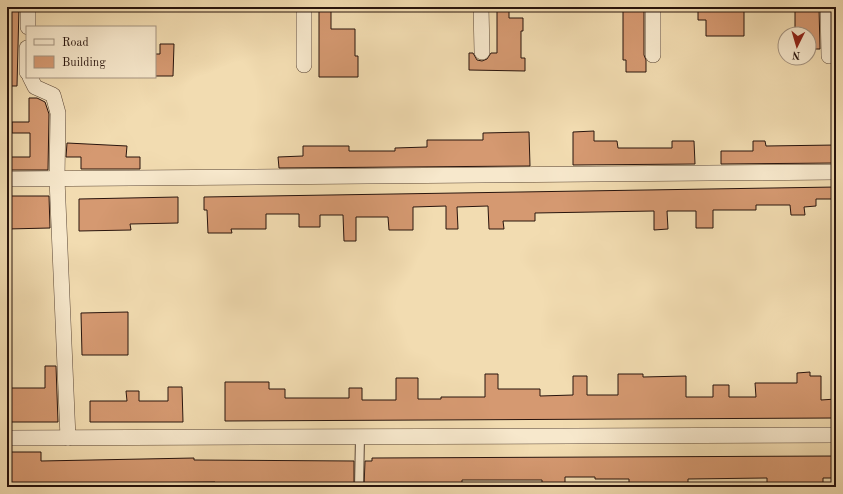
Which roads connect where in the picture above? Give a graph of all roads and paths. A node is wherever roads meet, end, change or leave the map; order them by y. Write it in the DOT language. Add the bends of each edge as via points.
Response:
graph roads {
  1 [pos="28,7"];
  2 [pos="304,7"];
  3 [pos="481,7"];
  4 [pos="653,7"];
  5 [pos="828,7"];
  6 [pos="28,26"];
  7 [pos="482,52"];
  8 [pos="653,55"];
  9 [pos="829,56"];
  10 [pos="304,65"];
  11 [pos="31,78"];
  12 [pos="836,172"];
  13 [pos="7,178"];
  14 [pos="58,178"];
  15 [pos="836,435"];
  16 [pos="360,437"];
  17 [pos="7,438"];
  18 [pos="68,438"];
  19 [pos="359,487"];
  1 -- 6 [label="street"];
  2 -- 10 [label="street"];
  3 -- 7 [label="street"];
  4 -- 8 [label="street"];
  5 -- 9 [label="street"];
  11 -- 14 [label="street" via="36,87 53,95 58,113"];
  12 -- 14 [label="street"];
  13 -- 14 [label="street"];
  14 -- 18 [label="street"];
  15 -- 16 [label="street"];
  16 -- 18 [label="street"];
  16 -- 19 [label="lane"];
  17 -- 18 [label="street"];
}
